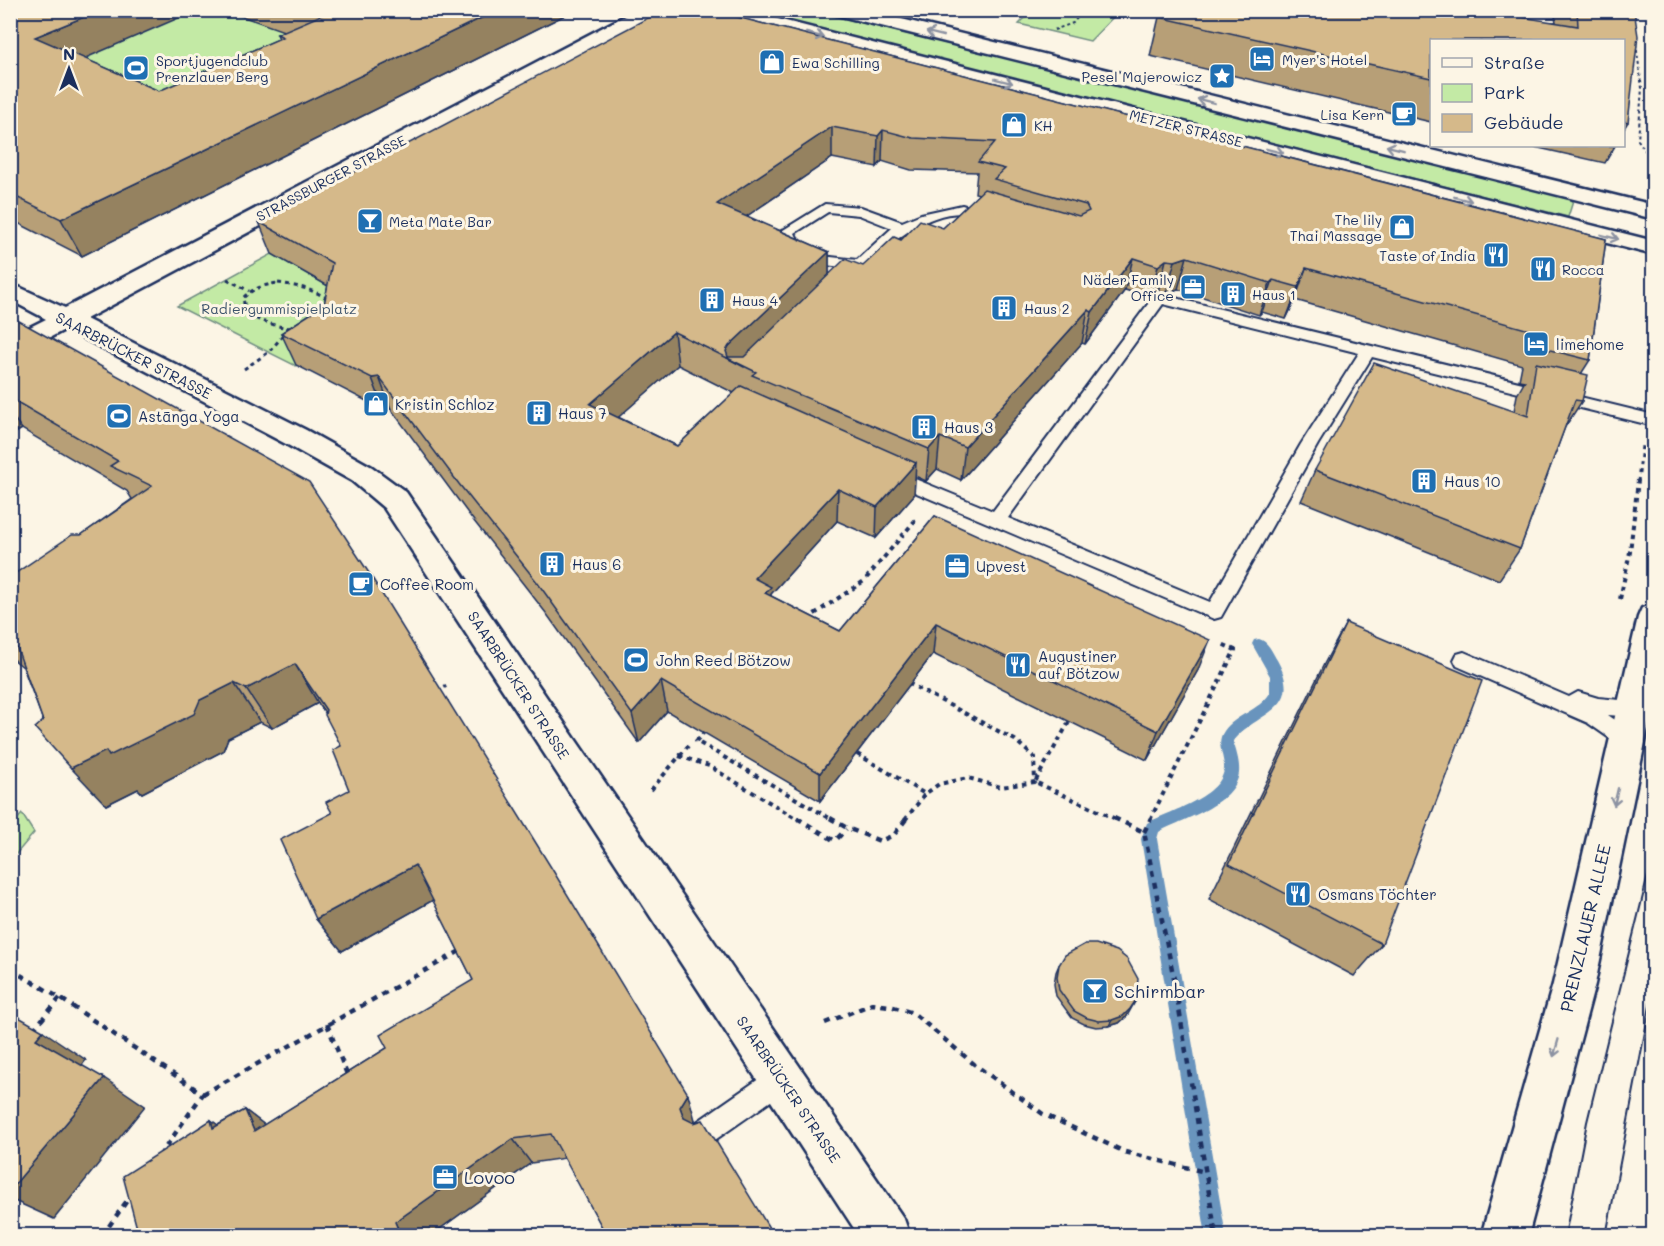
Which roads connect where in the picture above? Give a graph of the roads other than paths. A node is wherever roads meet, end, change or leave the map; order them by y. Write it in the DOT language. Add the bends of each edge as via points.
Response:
graph roads {
  1 [pos="651,10"];
  2 [pos="717,10"];
  3 [pos="840,10"];
  4 [pos="1653,212"];
  5 [pos="1007,222"];
  6 [pos="902,227"];
  7 [pos="1653,249"];
  8 [pos="859,265"];
  9 [pos="835,288"];
  10 [pos="10,290"];
  11 [pos="63,318"];
  12 [pos="10,348"];
  13 [pos="1369,349"];
  14 [pos="1649,419"];
  15 [pos="881,471"];
  16 [pos="996,521"];
  17 [pos="1653,618"];
  18 [pos="1632,724"];
  19 [pos="782,1078"];
  20 [pos="703,1133"];
  21 [pos="886,1236"];
  22 [pos="1504,1236"];
  1 -- 11 [label="street, STRASSBURGER STRASSE"];
  2 -- 7 [label="street, METZER STRASSE, one-way"];
  4 -- 3 [label="street, one-way"];
  5 -- 6 [label="lane" via="962,209"];
  6 -- 8 [label="lane"];
  6 -- 8 [label="lane" via="861,211 825,208 787,232 800,258"];
  8 -- 9 [label="lane"];
  10 -- 11 [label="street, SAARBRÜCKER STRASSE"];
  11 -- 12 [label="street, STRASSBURGER STRASSE"];
  11 -- 19 [label="street, SAARBRÜCKER STRASSE" via="296,437 362,474 395,500"];
  13 -- 14 [label="lane"];
  13 -- 16 [label="lane" via="1159,298"];
  13 -- 16 [label="lane" via="1214,612"];
  15 -- 16 [label="lane"];
  17 -- 18 [label="street, PRENZLAUER ALLEE"];
  18 -- 18 [label="lane" via="1595,717 1465,656 1598,706"];
  18 -- 22 [label="street, PRENZLAUER ALLEE, one-way" via="1574,984"];
  19 -- 20 [label="lane"];
  19 -- 21 [label="street, SAARBRÜCKER STRASSE"];
}
